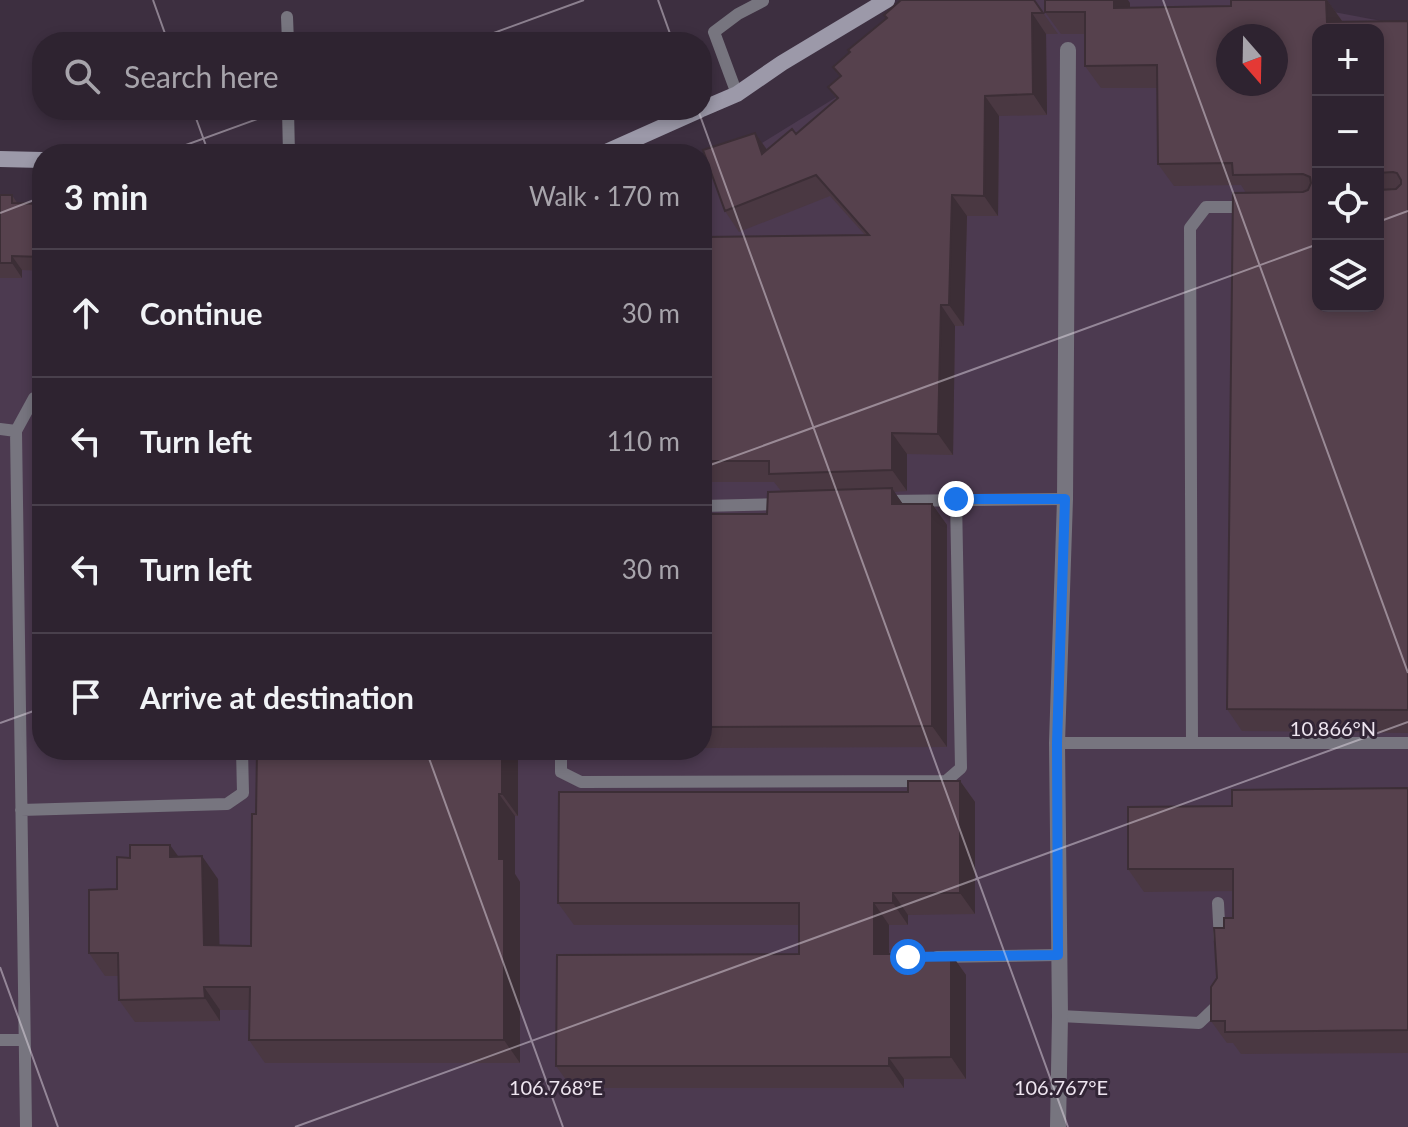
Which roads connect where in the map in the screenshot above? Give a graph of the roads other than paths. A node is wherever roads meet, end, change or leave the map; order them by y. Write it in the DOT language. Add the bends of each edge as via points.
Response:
graph roads {
  1 [pos="887,0"];
  2 [pos="763,1"];
  3 [pos="287,17"];
  4 [pos="288,32"];
  5 [pos="1068,50"];
  6 [pos="737,94"];
  7 [pos="712,105"];
  8 [pos="288,120"];
  9 [pos="678,120"];
  10 [pos="289,144"];
  11 [pos="624,144"];
  12 [pos="0,159"];
  13 [pos="32,160"];
  14 [pos="1262,206"];
  15 [pos="32,402"];
  16 [pos="0,429"];
  17 [pos="16,431"];
  18 [pos="956,499"];
  19 [pos="1065,499"];
  20 [pos="877,501"];
  21 [pos="797,503"];
  22 [pos="712,506"];
  23 [pos="1192,742"];
  24 [pos="1057,743"];
  25 [pos="1408,743"];
  26 [pos="242,760"];
  27 [pos="561,760"];
  28 [pos="21,810"];
  29 [pos="1218,903"];
  30 [pos="1058,955"];
  31 [pos="923,957"];
  32 [pos="1221,958"];
  33 [pos="1223,986"];
  34 [pos="1060,1016"];
  35 [pos="0,1040"];
  36 [pos="24,1040"];
  37 [pos="26,1127"];
  38 [pos="1058,1127"];
  1 -- 6 [label="street"];
  2 -- 6 [label="lane" via="714,32"];
  3 -- 4 [label="lane"];
  5 -- 19 [label="street"];
  6 -- 7 [label="street"];
  8 -- 10 [label="lane"];
  9 -- 11 [label="street"];
  12 -- 13 [label="street"];
  14 -- 23 [label="lane" via="1206,207 1190,228"];
  15 -- 17 [label="lane"];
  16 -- 17 [label="lane"];
  17 -- 28 [label="lane"];
  18 -- 19 [label="lane"];
  18 -- 20 [label="lane"];
  18 -- 27 [label="lane" via="961,768 946,781 581,782 561,772"];
  19 -- 24 [label="street"];
  21 -- 22 [label="lane"];
  23 -- 24 [label="lane"];
  23 -- 25 [label="lane"];
  24 -- 30 [label="street"];
  26 -- 28 [label="lane" via="243,793 227,804"];
  28 -- 36 [label="lane"];
  29 -- 32 [label="lane"];
  30 -- 31 [label="lane"];
  30 -- 34 [label="street"];
  33 -- 34 [label="lane" via="1224,1000 1199,1023"];
  34 -- 38 [label="street"];
  35 -- 36 [label="lane"];
  36 -- 37 [label="lane"];
}
